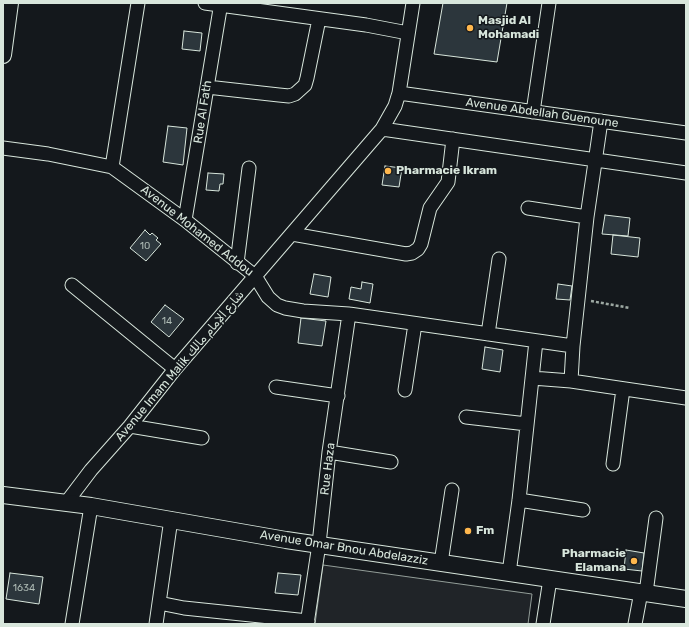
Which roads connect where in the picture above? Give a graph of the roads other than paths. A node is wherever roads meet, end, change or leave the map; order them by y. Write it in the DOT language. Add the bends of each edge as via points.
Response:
graph roads {
  1 [pos="10,3"];
  2 [pos="138,3"];
  3 [pos="205,3"];
  4 [pos="413,3"];
  5 [pos="549,3"];
  6 [pos="220,4"];
  7 [pos="319,19"];
  8 [pos="408,33"];
  9 [pos="3,55"];
  10 [pos="207,87"];
  11 [pos="399,93"];
  12 [pos="533,112"];
  13 [pos="601,121"];
  14 [pos="382,129"];
  15 [pos="686,133"];
  16 [pos="453,139"];
  17 [pos="3,148"];
  18 [pos="595,160"];
  19 [pos="112,167"];
  20 [pos="249,168"];
  21 [pos="686,173"];
  22 [pos="528,208"];
  23 [pos="587,217"];
  24 [pos="184,220"];
  25 [pos="292,234"];
  26 [pos="498,259"];
  27 [pos="238,263"];
  28 [pos="255,276"];
  29 [pos="72,285"];
  30 [pos="349,314"];
  31 [pos="415,324"];
  32 [pos="488,334"];
  33 [pos="536,341"];
  34 [pos="573,346"];
  35 [pos="175,369"];
  36 [pos="532,378"];
  37 [pos="571,381"];
  38 [pos="276,387"];
  39 [pos="623,389"];
  40 [pos="405,390"];
  41 [pos="338,396"];
  42 [pos="686,398"];
  43 [pos="466,417"];
  44 [pos="527,424"];
  45 [pos="130,426"];
  46 [pos="202,438"];
  47 [pos="329,452"];
  48 [pos="391,462"];
  49 [pos="613,464"];
  50 [pos="452,490"];
  51 [pos="3,495"];
  52 [pos="519,500"];
  53 [pos="66,503"];
  54 [pos="92,506"];
  55 [pos="583,510"];
  56 [pos="656,518"];
  57 [pos="171,519"];
  58 [pos="319,544"];
  59 [pos="441,563"];
  60 [pos="508,573"];
  61 [pos="550,579"];
  62 [pos="644,592"];
  63 [pos="686,599"];
  64 [pos="159,603"];
  65 [pos="307,623"];
  66 [pos="72,624"];
  67 [pos="156,624"];
  68 [pos="542,624"];
  69 [pos="635,624"];
  1 -- 9 [label="street"];
  2 -- 19 [label="street"];
  3 -- 6 [label="street"];
  4 -- 8 [label="street, Avenue Imam Malik شارع الإمام مالك"];
  5 -- 12 [label="street"];
  6 -- 7 [label="street"];
  6 -- 10 [label="street, Rue Al Fath"];
  7 -- 8 [label="street"];
  7 -- 10 [label="street" via="305,85 295,94"];
  8 -- 11 [label="street, Avenue Imam Malik شارع الإمام مالك"];
  10 -- 24 [label="street, Rue Al Fath"];
  11 -- 12 [label="street, Avenue Abdellah Guenoune"];
  11 -- 14 [label="street, Avenue Imam Malik شارع الإمام مالك"];
  12 -- 13 [label="street, Avenue Abdellah Guenoune"];
  13 -- 15 [label="street, Avenue Abdellah Guenoune"];
  13 -- 18 [label="street"];
  14 -- 16 [label="street"];
  14 -- 25 [label="street, Avenue Imam Malik شارع الإمام مالك"];
  16 -- 18 [label="street"];
  16 -- 25 [label="street" via="448,182 430,208 421,244 412,253"];
  17 -- 19 [label="street, Avenue Mohamed Addou"];
  18 -- 21 [label="street"];
  18 -- 23 [label="street"];
  19 -- 24 [label="street, Avenue Mohamed Addou"];
  20 -- 27 [label="street"];
  22 -- 23 [label="street"];
  23 -- 34 [label="street"];
  24 -- 27 [label="street, Avenue Mohamed Addou"];
  25 -- 28 [label="street, Avenue Imam Malik شارع الإمام مالك"];
  26 -- 32 [label="street"];
  27 -- 28 [label="street, Avenue Mohamed Addou"];
  28 -- 30 [label="street, Avenue Mohamed Addou" via="268,297 277,305 303,311"];
  28 -- 35 [label="street, Avenue Imam Malik شارع الإمام مالك"];
  29 -- 35 [label="street"];
  30 -- 31 [label="street, Avenue Mohamed Addou"];
  30 -- 41 [label="street, Rue Haza"];
  31 -- 32 [label="street, Avenue Mohamed Addou"];
  31 -- 40 [label="street"];
  32 -- 33 [label="street, Avenue Mohamed Addou"];
  33 -- 34 [label="street, Avenue Mohamed Addou"];
  33 -- 36 [label="street"];
  34 -- 37 [label="street"];
  35 -- 45 [label="street, Avenue Imam Malik شارع الإمام مالك"];
  36 -- 37 [label="street"];
  36 -- 44 [label="street"];
  37 -- 39 [label="street"];
  38 -- 41 [label="street"];
  39 -- 42 [label="street"];
  39 -- 49 [label="street"];
  41 -- 47 [label="street, Rue Haza"];
  43 -- 44 [label="street"];
  44 -- 52 [label="street"];
  45 -- 46 [label="street"];
  45 -- 53 [label="street, Avenue Imam Malik شارع الإمام مالك"];
  47 -- 48 [label="street"];
  47 -- 58 [label="street, Rue Haza"];
  50 -- 59 [label="street"];
  51 -- 53 [label="street, Avenue Omar Bnou Abdelazziz"];
  52 -- 55 [label="street"];
  52 -- 60 [label="street"];
  53 -- 54 [label="street, Avenue Omar Bnou Abdelazziz"];
  54 -- 57 [label="street, Avenue Omar Bnou Abdelazziz"];
  54 -- 66 [label="street"];
  56 -- 62 [label="street"];
  57 -- 58 [label="street, Avenue Omar Bnou Abdelazziz"];
  57 -- 64 [label="street"];
  58 -- 59 [label="street, Avenue Omar Bnou Abdelazziz"];
  58 -- 65 [label="street, Rue Haza"];
  59 -- 60 [label="street, Avenue Omar Bnou Abdelazziz"];
  60 -- 61 [label="street, Avenue Omar Bnou Abdelazziz"];
  61 -- 62 [label="street, Avenue Omar Bnou Abdelazziz"];
  61 -- 68 [label="street"];
  62 -- 63 [label="street, Avenue Omar Bnou Abdelazziz"];
  62 -- 69 [label="street"];
  64 -- 65 [label="street"];
  64 -- 67 [label="street"];
}
